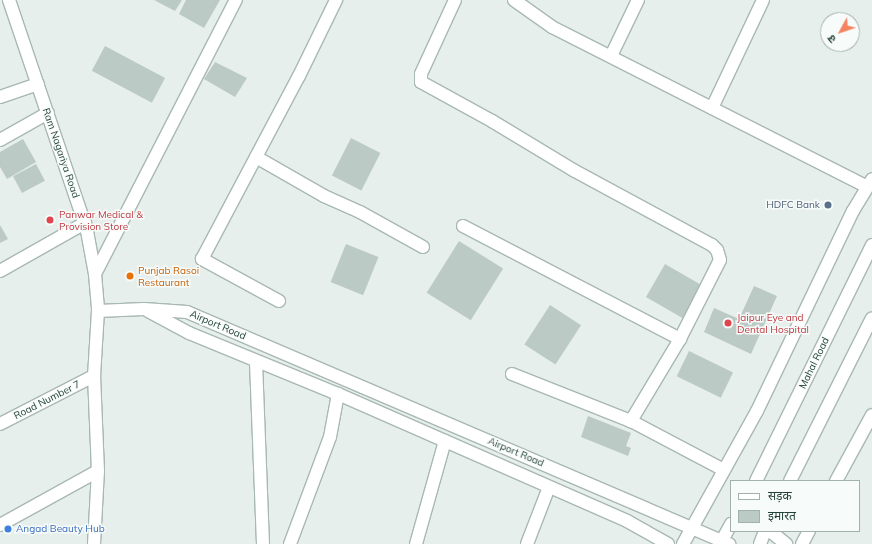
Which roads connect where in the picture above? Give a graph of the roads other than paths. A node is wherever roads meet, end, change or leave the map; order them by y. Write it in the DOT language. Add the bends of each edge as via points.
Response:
graph roads {
  1 [pos="9,0"];
  2 [pos="236,0"];
  3 [pos="336,0"];
  4 [pos="455,0"];
  5 [pos="514,0"];
  6 [pos="638,0"];
  7 [pos="764,0"];
  8 [pos="611,56"];
  9 [pos="38,84"];
  10 [pos="0,97"];
  11 [pos="712,108"];
  12 [pos="48,113"];
  13 [pos="0,140"];
  14 [pos="256,157"];
  15 [pos="870,183"];
  16 [pos="85,223"];
  17 [pos="463,226"];
  18 [pos="872,245"];
  19 [pos="423,247"];
  20 [pos="0,271"];
  21 [pos="95,274"];
  22 [pos="279,301"];
  23 [pos="144,309"];
  24 [pos="98,311"];
  25 [pos="872,318"];
  26 [pos="680,339"];
  27 [pos="256,362"];
  28 [pos="512,374"];
  29 [pos="94,376"];
  30 [pos="338,394"];
  31 [pos="872,416"];
  32 [pos="631,421"];
  33 [pos="0,424"];
  34 [pos="445,442"];
  35 [pos="724,470"];
  36 [pos="98,471"];
  37 [pos="756,480"];
  38 [pos="791,480"];
  39 [pos="837,480"];
  40 [pos="549,487"];
  41 [pos="0,524"];
  42 [pos="730,527"];
  43 [pos="692,528"];
  44 [pos="765,532"];
  45 [pos="771,532"];
  46 [pos="808,532"];
  47 [pos="724,543"];
  48 [pos="94,544"];
  49 [pos="263,544"];
  50 [pos="290,544"];
  51 [pos="416,544"];
  52 [pos="527,544"];
  53 [pos="668,544"];
  54 [pos="683,544"];
  55 [pos="760,544"];
  56 [pos="786,544"];
  57 [pos="802,544"];
  1 -- 9 [label="street, Ram Nagariya Road"];
  2 -- 21 [label="street"];
  3 -- 14 [label="street" via="300,76"];
  4 -- 26 [label="street" via="421,74 421,82 718,250 720,260"];
  5 -- 8 [label="street" via="552,27"];
  6 -- 8 [label="street"];
  7 -- 11 [label="street"];
  8 -- 11 [label="street"];
  9 -- 10 [label="street"];
  9 -- 12 [label="street, Ram Nagariya Road"];
  11 -- 15 [label="street"];
  12 -- 13 [label="street"];
  12 -- 16 [label="street, Ram Nagariya Road"];
  14 -- 19 [label="street" via="318,193 360,212"];
  14 -- 22 [label="street" via="202,259"];
  15 -- 35 [label="street" via="853,211 757,411"];
  16 -- 20 [label="street"];
  16 -- 21 [label="street, Ram Nagariya Road"];
  17 -- 26 [label="street"];
  18 -- 37 [label="street, Mahal Road"];
  21 -- 24 [label="street, Ram Nagariya Road"];
  23 -- 24 [label="street"];
  23 -- 27 [label="street, Airport Road" via="189,333"];
  23 -- 43 [label="street, Airport Road" via="187,312"];
  24 -- 29 [label="street, Ram Nagariya Road"];
  25 -- 38 [label="street"];
  26 -- 32 [label="street"];
  27 -- 30 [label="street, Airport Road"];
  27 -- 49 [label="street"];
  28 -- 32 [label="street"];
  29 -- 33 [label="street, Road Number 7"];
  29 -- 36 [label="street, Ram Nagariya Road"];
  30 -- 34 [label="street, Airport Road"];
  30 -- 50 [label="street" via="330,437"];
  31 -- 39 [label="street"];
  32 -- 35 [label="street"];
  34 -- 40 [label="street, Airport Road"];
  34 -- 51 [label="street"];
  35 -- 43 [label="street"];
  36 -- 41 [label="street"];
  36 -- 48 [label="street, Ram Nagariya Road"];
  40 -- 52 [label="street"];
  40 -- 53 [label="street, Airport Road" via="627,521"];
  42 -- 47 [label="street"];
  43 -- 47 [label="street, Airport Road"];
  43 -- 54 [label="street"];
  44 -- 55 [label="street"];
  45 -- 56 [label="street"];
  46 -- 57 [label="street"];
}
